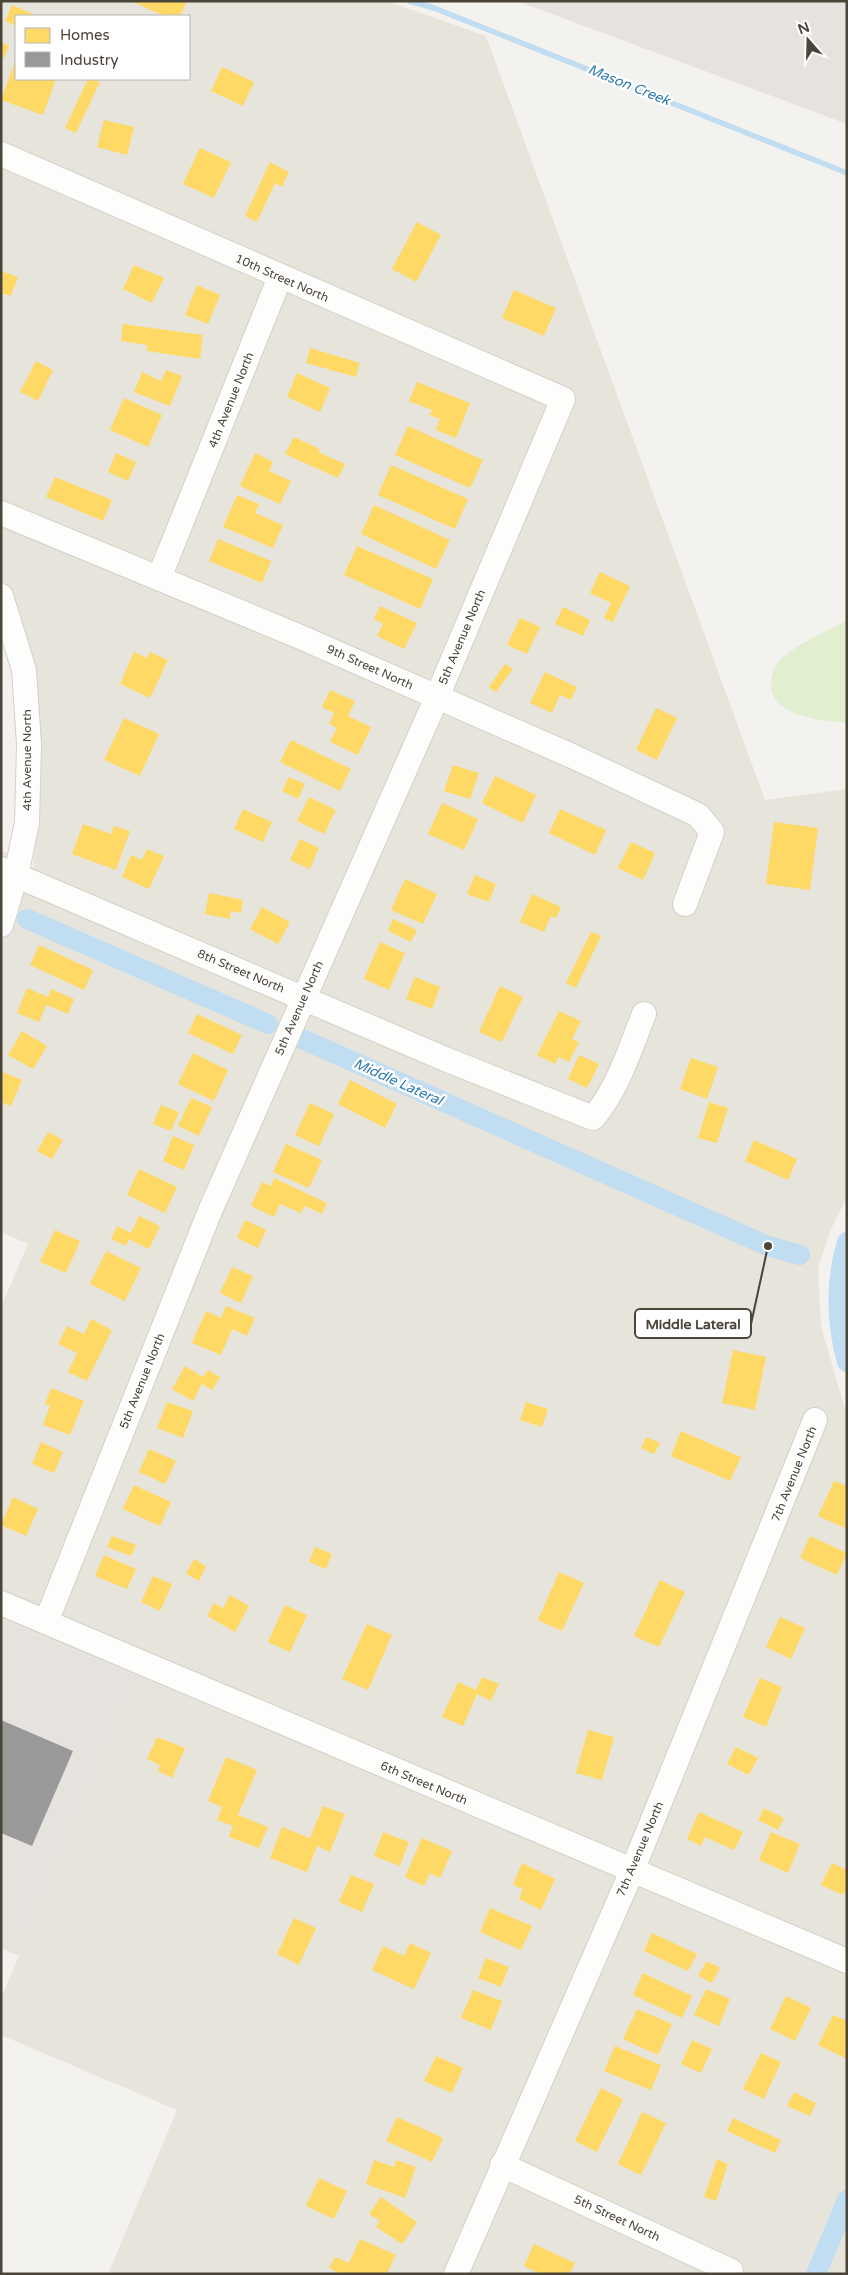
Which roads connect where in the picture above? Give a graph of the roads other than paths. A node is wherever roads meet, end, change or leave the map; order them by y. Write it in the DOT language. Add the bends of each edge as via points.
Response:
graph roads {
  1 [pos="1,154"];
  2 [pos="280,277"];
  3 [pos="563,399"];
  4 [pos="1,513"];
  5 [pos="159,578"];
  6 [pos="1,596"];
  7 [pos="437,697"];
  8 [pos="8,872"];
  9 [pos="685,904"];
  10 [pos="1,925"];
  11 [pos="304,998"];
  12 [pos="644,1014"];
  13 [pos="815,1420"];
  14 [pos="1,1603"];
  15 [pos="46,1622"];
  16 [pos="632,1871"];
  17 [pos="847,1961"];
  18 [pos="502,2165"];
  19 [pos="731,2271"];
  20 [pos="456,2274"];
  1 -- 2 [label="street, 10th Street North"];
  2 -- 3 [label="street, 10th Street North"];
  2 -- 5 [label="street, 4th Avenue North"];
  3 -- 7 [label="street, 5th Avenue North"];
  4 -- 5 [label="street, 9th Street North"];
  5 -- 7 [label="street, 9th Street North"];
  6 -- 8 [label="street, 4th Avenue North" via="24,670 29,744 27,823"];
  7 -- 9 [label="street, 9th Street North" via="698,815 712,832"];
  7 -- 11 [label="street, 5th Avenue North"];
  8 -- 10 [label="street, 4th Avenue North"];
  8 -- 11 [label="street, 8th Street North"];
  11 -- 12 [label="street, 8th Street North" via="593,1118 617,1080"];
  11 -- 15 [label="street, 5th Avenue North" via="210,1211"];
  13 -- 16 [label="street, 7th Avenue North"];
  14 -- 15 [label="street, 6th Street North"];
  15 -- 16 [label="street, 6th Street North"];
  16 -- 17 [label="street, 6th Street North"];
  16 -- 18 [label="street, 7th Avenue North"];
  18 -- 19 [label="street, 5th Street North"];
  18 -- 20 [label="street, 7th Avenue North"];
}
